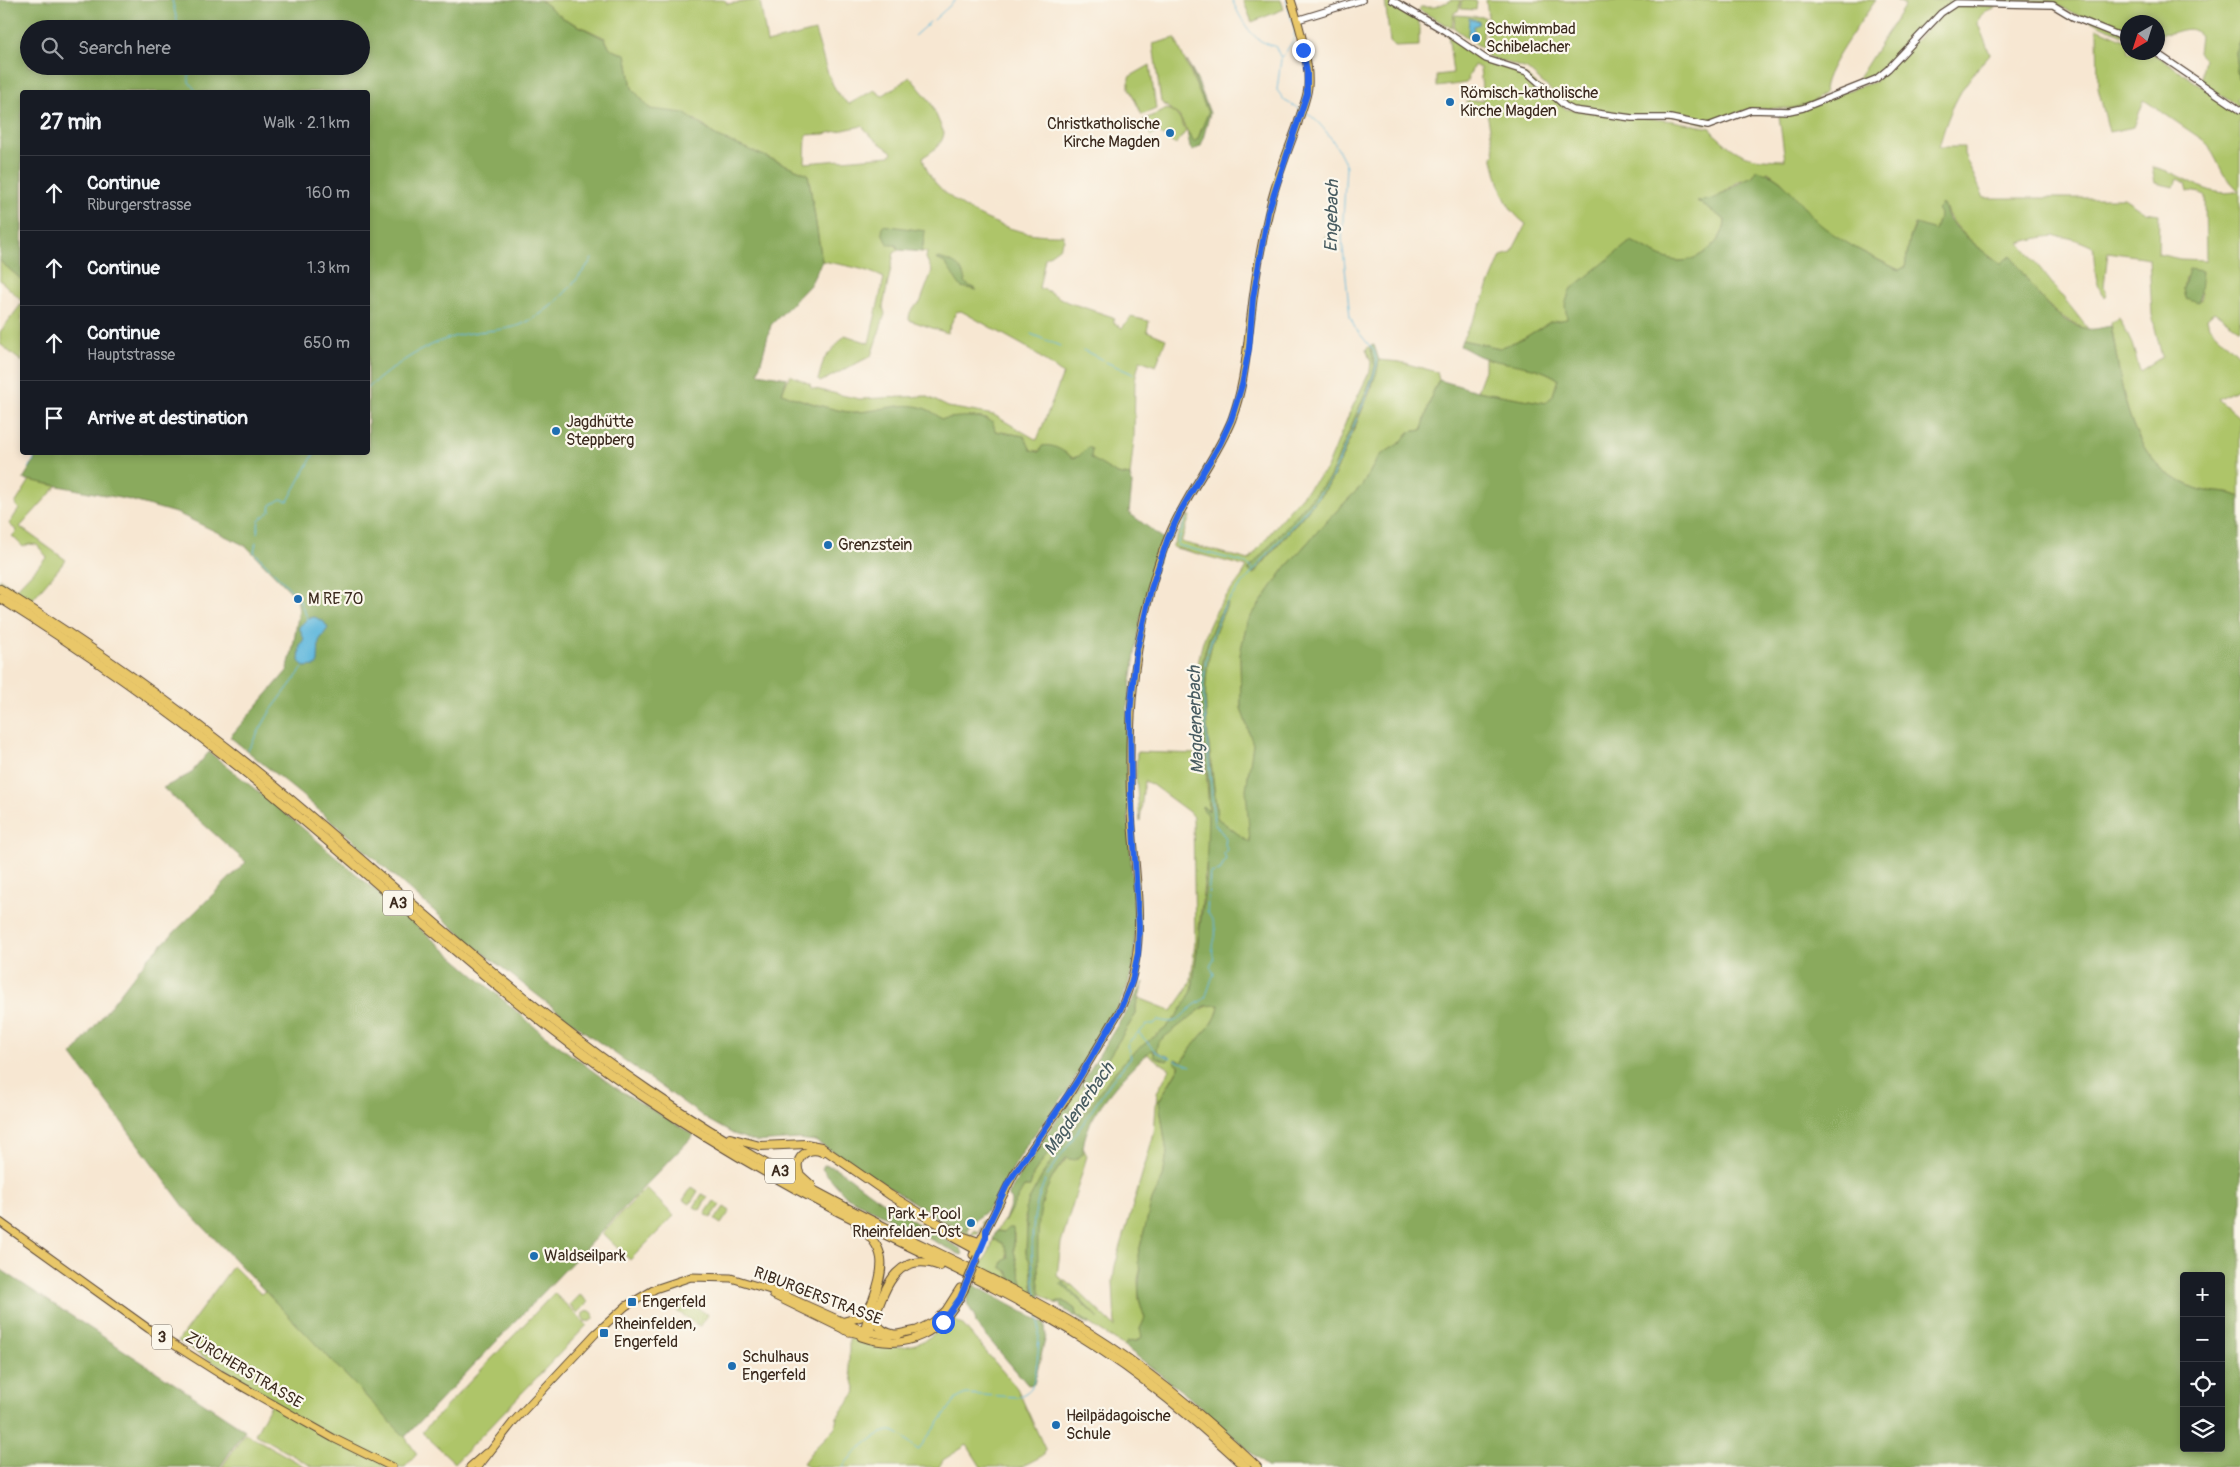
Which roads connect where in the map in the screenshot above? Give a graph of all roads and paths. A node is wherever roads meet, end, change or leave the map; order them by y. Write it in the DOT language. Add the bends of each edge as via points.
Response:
graph roads {
  1 [pos="1291,0"];
  2 [pos="1362,0"];
  3 [pos="1392,0"];
  4 [pos="1297,20"];
  5 [pos="2120,36"];
  6 [pos="2165,59"];
  7 [pos="2240,110"];
  8 [pos="0,589"];
  9 [pos="0,598"];
  10 [pos="712,1132"];
  11 [pos="848,1209"];
  12 [pos="836,1211"];
  13 [pos="0,1222"];
  14 [pos="977,1250"];
  15 [pos="975,1279"];
  16 [pos="1018,1297"];
  17 [pos="872,1303"];
  18 [pos="953,1306"];
  19 [pos="875,1318"];
  20 [pos="844,1326"];
  21 [pos="866,1334"];
  22 [pos="897,1335"];
  23 [pos="488,1451"];
  24 [pos="384,1465"];
  25 [pos="392,1467"];
  26 [pos="470,1467"];
  27 [pos="478,1467"];
  28 [pos="1246,1467"];
  29 [pos="1257,1467"];
  1 -- 4 [label="main road, RIBURGERSTRASSE"];
  2 -- 4 [label="street"];
  3 -- 5 [label="street" via="1486,59 1527,72 1573,110 1632,118 1670,118 1703,126 1714,125 1751,110 1797,110 1870,82 1888,69 1941,12 1956,3 2053,5 2073,17"];
  4 -- 14 [label="main road, RIBURGERSTRASSE" via="1308,83 1268,212 1242,385 1231,420 1168,538 1151,589 1136,654 1130,713 1130,785 1139,927 1132,981 1120,1010 1076,1083 1008,1183"];
  6 -- 7 [label="street"];
  8 -- 10 [label="highway, A3" via="110,661 204,730 301,808 530,1004 619,1070"];
  9 -- 12 [label="highway, A3" via="97,661 213,747 309,825 483,976 568,1042 707,1138"];
  10 -- 11 [label="highway, A3"];
  10 -- 14 [label="highway" via="753,1146 806,1144 821,1147"];
  11 -- 14 [label="highway" via="798,1171 800,1158 807,1151 819,1150 920,1219"];
  11 -- 16 [label="highway, A3"];
  12 -- 15 [label="highway, A3"];
  12 -- 17 [label="highway" via="877,1245 882,1260 881,1279"];
  13 -- 24 [label="main road, ZÜRCHERSTRASSE / 3" via="149,1329 220,1374"];
  14 -- 18 [label="main road, RIBURGERSTRASSE"];
  15 -- 16 [label="highway, A3"];
  15 -- 19 [label="highway" via="930,1263 906,1264 890,1279"];
  16 -- 28 [label="highway, A3" via="1141,1377"];
  16 -- 29 [label="highway, A3" via="1055,1313 1145,1371"];
  17 -- 20 [label="highway" via="860,1317"];
  17 -- 21 [label="highway"];
  18 -- 21 [label="main road, RIBURGERSTRASSE" via="940,1325 920,1337 894,1342"];
  18 -- 22 [label="main road, RIBURGERSTRASSE" via="928,1326"];
  19 -- 21 [label="highway"];
  19 -- 22 [label="highway" via="881,1329"];
  20 -- 21 [label="highway"];
  20 -- 23 [label="main road, RIBURGERSTRASSE" via="755,1288 717,1280 680,1281 655,1289 608,1321"];
  21 -- 22 [label="main road, RIBURGERSTRASSE"];
  23 -- 26 [label="main road, RIBURGERSTRASSE"];
  23 -- 27 [label="main road, RIBURGERSTRASSE"];
  24 -- 25 [label="main road, ZÜRCHERSTRASSE / 3"];
}
